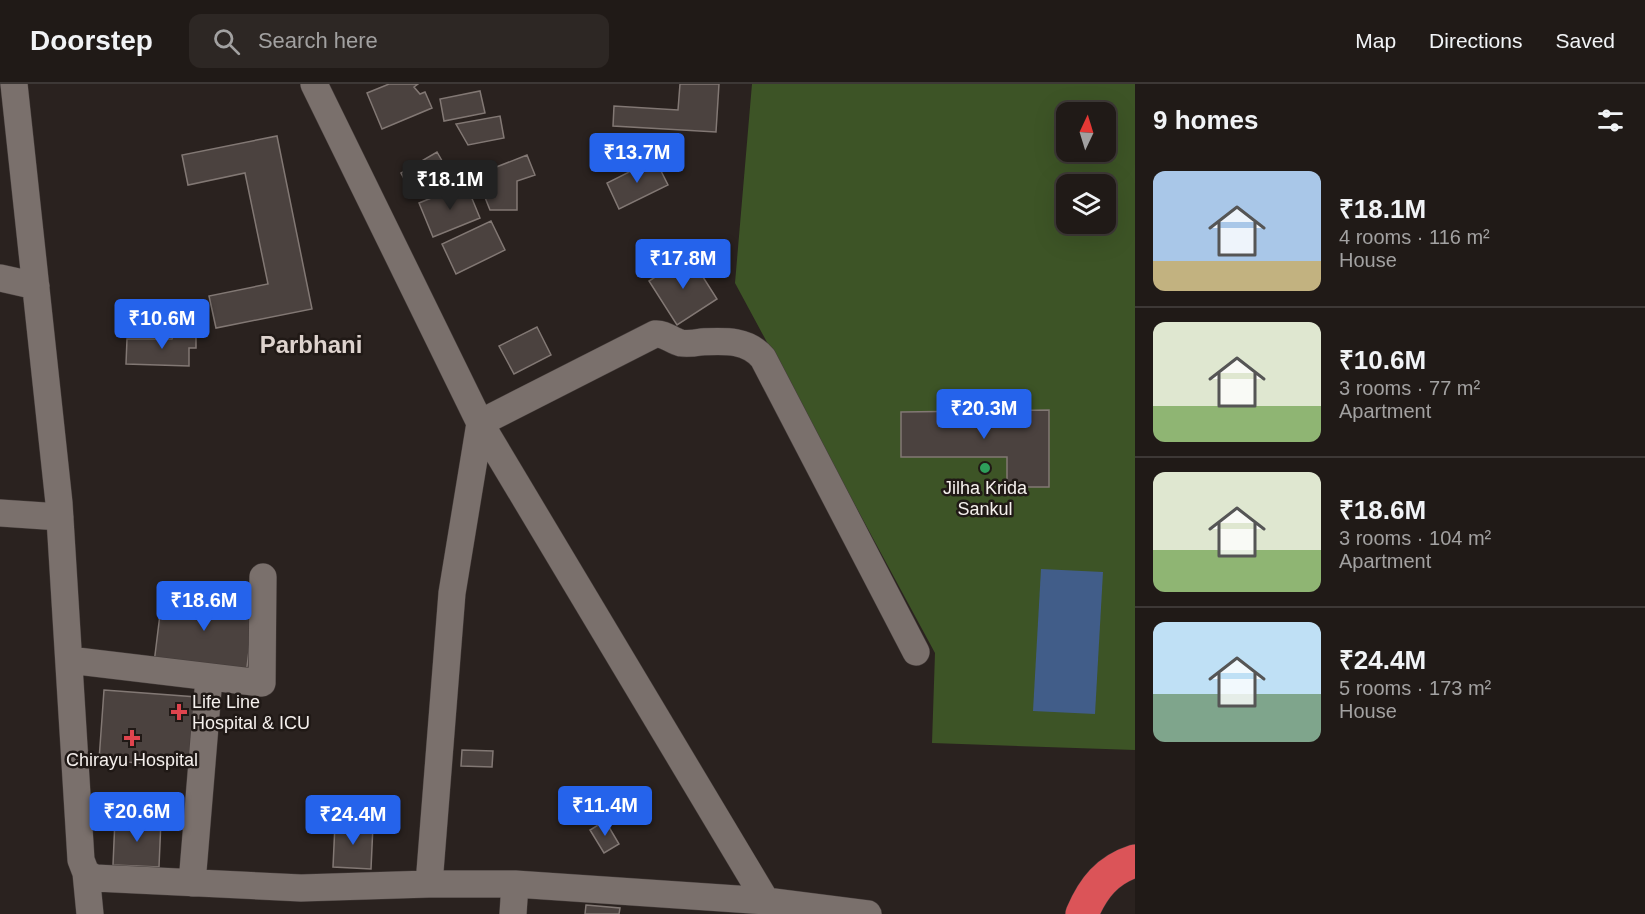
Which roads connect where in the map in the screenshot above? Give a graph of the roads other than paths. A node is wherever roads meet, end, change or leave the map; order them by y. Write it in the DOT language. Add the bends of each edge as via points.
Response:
graph roads {
  1 [pos="14,84"];
  2 [pos="314,84"];
  3 [pos="0,278"];
  4 [pos="36,286"];
  5 [pos="480,423"];
  6 [pos="0,513"];
  7 [pos="60,517"];
  8 [pos="263,577"];
  9 [pos="916,652"];
  10 [pos="69,660"];
  11 [pos="209,678"];
  12 [pos="1135,861"];
  13 [pos="86,873"];
  14 [pos="192,883"];
  15 [pos="429,884"];
  16 [pos="515,884"];
  17 [pos="769,907"];
  18 [pos="90,914"];
  19 [pos="513,914"];
  20 [pos="868,914"];
  21 [pos="1082,914"];
  1 -- 4 [label="street"];
  2 -- 5 [label="street"];
  3 -- 4 [label="street"];
  4 -- 7 [label="street"];
  5 -- 9 [label="street" via="654,334 685,344 722,341 750,347 763,358"];
  5 -- 15 [label="street" via="452,593"];
  5 -- 17 [label="street"];
  6 -- 7 [label="street"];
  7 -- 10 [label="street"];
  8 -- 11 [label="street" via="262,683"];
  10 -- 11 [label="street"];
  10 -- 13 [label="street" via="81,860"];
  11 -- 14 [label="street"];
  12 -- 21 [label="highway" via="1107,875 1091,893"];
  13 -- 14 [label="street" via="95,878"];
  13 -- 18 [label="street"];
  14 -- 15 [label="street" via="301,888"];
  15 -- 16 [label="street"];
  16 -- 17 [label="street"];
  16 -- 19 [label="street"];
  17 -- 20 [label="street"];
}
